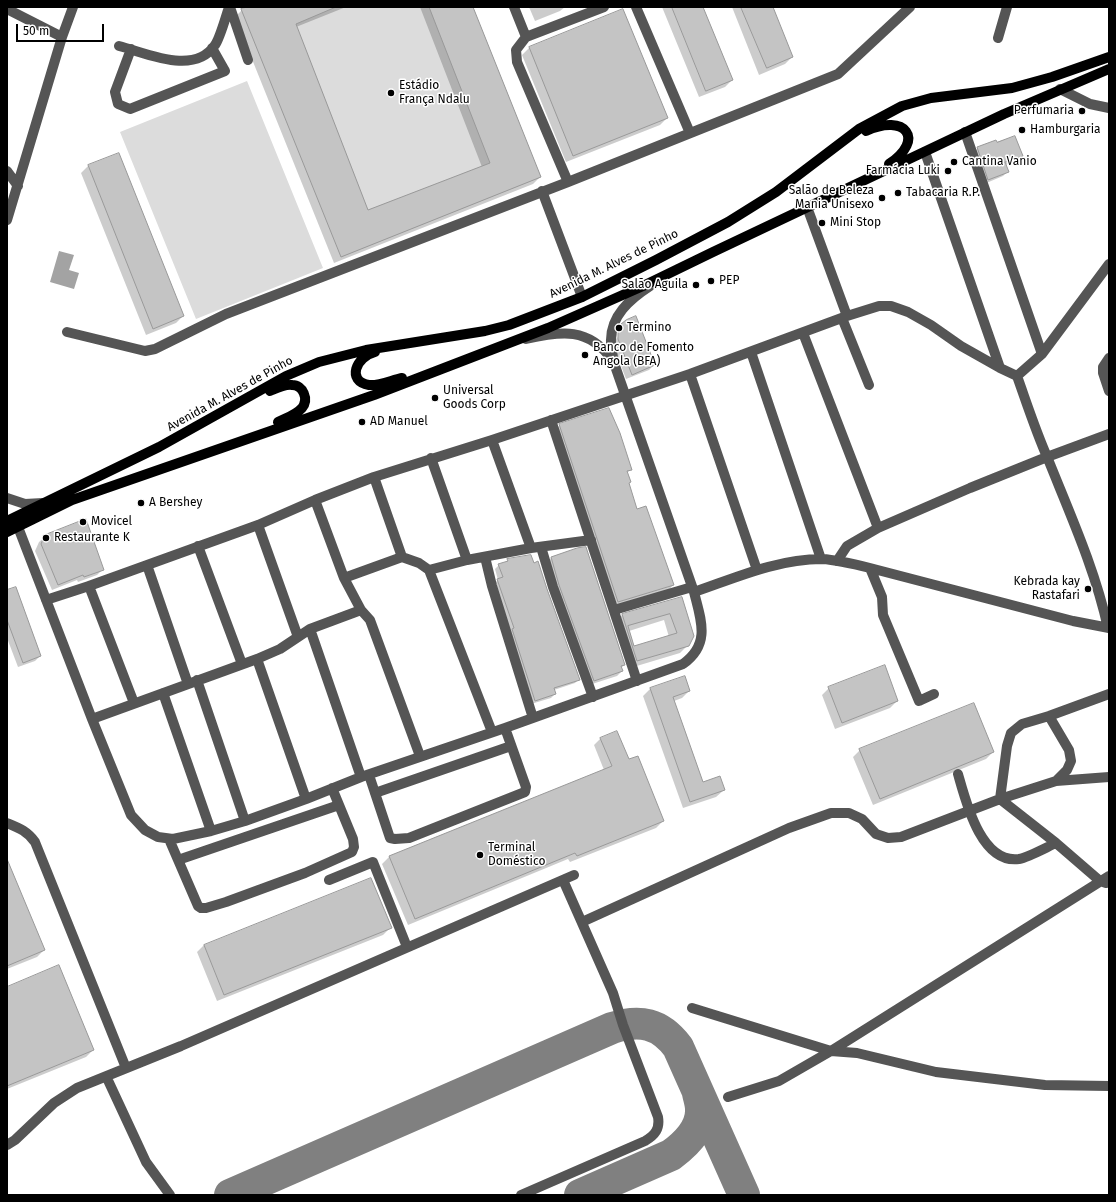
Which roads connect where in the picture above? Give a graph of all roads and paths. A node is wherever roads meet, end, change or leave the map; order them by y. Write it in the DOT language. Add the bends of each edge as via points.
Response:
graph roads {
  1 [pos="73,7"];
  2 [pos="229,7"];
  3 [pos="514,7"];
  4 [pos="604,7"];
  5 [pos="636,7"];
  6 [pos="910,7"];
  7 [pos="1007,7"];
  8 [pos="7,9"];
  9 [pos="62,37"];
  10 [pos="526,37"];
  11 [pos="998,38"];
  12 [pos="119,46"];
  13 [pos="212,48"];
  14 [pos="131,49"];
  15 [pos="1109,57"];
  16 [pos="248,60"];
  17 [pos="1109,70"];
  18 [pos="1060,89"];
  19 [pos="1109,108"];
  20 [pos="965,132"];
  21 [pos="690,133"];
  22 [pos="836,147"];
  23 [pos="926,152"];
  24 [pos="7,171"];
  25 [pos="568,182"];
  26 [pos="856,184"];
  27 [pos="18,186"];
  28 [pos="542,191"];
  29 [pos="808,207"];
  30 [pos="7,220"];
  31 [pos="1109,264"];
  32 [pos="670,274"];
  33 [pos="582,297"];
  34 [pos="845,317"];
  35 [pos="67,332"];
  36 [pos="803,333"];
  37 [pos="444,338"];
  38 [pos="502,345"];
  39 [pos="751,352"];
  40 [pos="1042,354"];
  41 [pos="1109,358"];
  42 [pos="454,363"];
  43 [pos="614,363"];
  44 [pos="1000,368"];
  45 [pos="690,374"];
  46 [pos="1017,376"];
  47 [pos="869,385"];
  48 [pos="1109,390"];
  49 [pos="625,396"];
  50 [pos="210,420"];
  51 [pos="551,420"];
  52 [pos="1109,434"];
  53 [pos="492,440"];
  54 [pos="217,449"];
  55 [pos="1047,456"];
  56 [pos="431,458"];
  57 [pos="374,477"];
  58 [pos="7,498"];
  59 [pos="316,500"];
  60 [pos="43,503"];
  61 [pos="7,521"];
  62 [pos="258,525"];
  63 [pos="18,527"];
  64 [pos="878,528"];
  65 [pos="7,532"];
  66 [pos="591,540"];
  67 [pos="198,546"];
  68 [pos="536,547"];
  69 [pos="485,556"];
  70 [pos="402,557"];
  71 [pos="821,559"];
  72 [pos="467,560"];
  73 [pos="837,561"];
  74 [pos="147,565"];
  75 [pos="870,568"];
  76 [pos="429,570"];
  77 [pos="757,570"];
  78 [pos="344,578"];
  79 [pos="89,586"];
  80 [pos="693,590"];
  81 [pos="46,600"];
  82 [pos="361,610"];
  83 [pos="614,610"];
  84 [pos="1108,628"];
  85 [pos="310,629"];
  86 [pos="298,636"];
  87 [pos="257,659"];
  88 [pos="242,664"];
  89 [pos="637,681"];
  90 [pos="192,682"];
  91 [pos="163,693"];
  92 [pos="934,694"];
  93 [pos="1109,694"];
  94 [pos="593,697"];
  95 [pos="134,703"];
  96 [pos="1049,716"];
  97 [pos="533,718"];
  98 [pos="92,719"];
  99 [pos="505,728"];
  100 [pos="492,732"];
  101 [pos="512,746"];
  102 [pos="420,756"];
  103 [pos="958,774"];
  104 [pos="365,776"];
  105 [pos="1109,777"];
  106 [pos="1056,781"];
  107 [pos="332,788"];
  108 [pos="375,793"];
  109 [pos="306,799"];
  110 [pos="1000,799"];
  111 [pos="339,805"];
  112 [pos="969,810"];
  113 [pos="245,821"];
  114 [pos="7,823"];
  115 [pos="211,831"];
  116 [pos="170,839"];
  117 [pos="1056,843"];
  118 [pos="178,860"];
  119 [pos="574,874"];
  120 [pos="329,880"];
  121 [pos="563,880"];
  122 [pos="1106,880"];
  123 [pos="582,922"];
  124 [pos="407,947"];
  125 [pos="692,1008"];
  126 [pos="831,1051"];
  127 [pos="126,1068"];
  128 [pos="106,1076"];
  129 [pos="1109,1086"];
  130 [pos="728,1097"];
  131 [pos="7,1145"];
  132 [pos="170,1195"];
  133 [pos="521,1195"];
  1 -- 9 [label="street"];
  2 -- 13 [label="street" via="216,44"];
  2 -- 16 [label="street"];
  3 -- 10 [label="street"];
  4 -- 10 [label="street"];
  5 -- 21 [label="street"];
  6 -- 21 [label="street" via="838,74"];
  7 -- 11 [label="street"];
  8 -- 9 [label="street"];
  9 -- 27 [label="street"];
  10 -- 25 [label="street" via="516,50 517,62"];
  12 -- 14 [label="street"];
  13 -- 14 [label="street" via="193,60 179,62"];
  13 -- 14 [label="street" via="224,71 130,109 118,104 115,92"];
  15 -- 22 [label="main road, Avenida M. Alves de Pinho" via="1012,88 931,98 902,106 859,129"];
  17 -- 18 [label="main road"];
  18 -- 19 [label="street" via="1090,104"];
  18 -- 20 [label="main road"];
  20 -- 23 [label="main road"];
  20 -- 40 [label="street"];
  21 -- 25 [label="street"];
  22 -- 26 [label="main road" via="868,130 884,125 903,127 908,143 902,153"];
  22 -- 33 [label="main road, Avenida M. Alves de Pinho" via="776,192 728,222"];
  23 -- 26 [label="main road"];
  23 -- 44 [label="street"];
  24 -- 27 [label="street"];
  25 -- 28 [label="street"];
  26 -- 29 [label="main road"];
  27 -- 30 [label="street"];
  28 -- 33 [label="street"];
  28 -- 35 [label="street" via="226,314 155,349 145,351"];
  29 -- 32 [label="main road"];
  29 -- 34 [label="street"];
  31 -- 40 [label="street"];
  32 -- 38 [label="main road"];
  32 -- 43 [label="street" via="634,297 617,317 612,329 611,342"];
  33 -- 37 [label="main road, Avenida M. Alves de Pinho" via="509,325"];
  34 -- 36 [label="street"];
  34 -- 44 [label="street" via="879,306 891,306 908,312"];
  34 -- 47 [label="street"];
  36 -- 39 [label="street"];
  36 -- 64 [label="street"];
  37 -- 42 [label="main road" via="370,354 357,365 357,376 361,382 376,385"];
  37 -- 50 [label="main road, Avenida M. Alves de Pinho" via="366,350 319,362 286,376"];
  38 -- 42 [label="main road"];
  38 -- 43 [label="street" via="550,335 580,335 593,340 605,350"];
  39 -- 45 [label="street"];
  39 -- 71 [label="street"];
  40 -- 46 [label="street"];
  41 -- 48 [label="street" via="1103,367"];
  42 -- 54 [label="main road" via="374,395"];
  43 -- 49 [label="street"];
  44 -- 46 [label="street"];
  45 -- 49 [label="street"];
  45 -- 77 [label="street"];
  46 -- 55 [label="street"];
  49 -- 51 [label="street"];
  49 -- 80 [label="street"];
  50 -- 54 [label="main road" via="283,386 292,384 300,387 304,393 303,406 291,416"];
  50 -- 60 [label="main road, Avenida M. Alves de Pinho"];
  51 -- 53 [label="street"];
  51 -- 66 [label="street"];
  52 -- 55 [label="street"];
  53 -- 56 [label="street"];
  53 -- 68 [label="street"];
  54 -- 63 [label="main road" via="72,500"];
  55 -- 64 [label="street"];
  55 -- 84 [label="street" via="1097,583"];
  56 -- 57 [label="street"];
  56 -- 72 [label="street"];
  57 -- 59 [label="street"];
  57 -- 70 [label="street"];
  58 -- 60 [label="street" via="25,504"];
  59 -- 62 [label="street"];
  59 -- 78 [label="street"];
  60 -- 61 [label="main road, Avenida M. Alves de Pinho"];
  62 -- 67 [label="street"];
  62 -- 86 [label="street"];
  63 -- 65 [label="main road"];
  63 -- 81 [label="street"];
  64 -- 73 [label="street" via="848,546"];
  66 -- 68 [label="street"];
  66 -- 83 [label="street"];
  67 -- 74 [label="street"];
  67 -- 88 [label="street"];
  68 -- 69 [label="street"];
  68 -- 94 [label="street"];
  69 -- 72 [label="street"];
  69 -- 97 [label="street"];
  70 -- 76 [label="street"];
  70 -- 78 [label="street"];
  71 -- 73 [label="street"];
  71 -- 77 [label="street"];
  72 -- 76 [label="street"];
  73 -- 75 [label="street"];
  74 -- 79 [label="street"];
  74 -- 90 [label="street"];
  75 -- 84 [label="street"];
  75 -- 92 [label="street" via="882,597 883,615 919,701"];
  76 -- 100 [label="street"];
  77 -- 80 [label="street"];
  78 -- 82 [label="street"];
  79 -- 81 [label="street"];
  79 -- 95 [label="street"];
  80 -- 83 [label="street"];
  80 -- 89 [label="street" via="703,635 696,652 683,664"];
  81 -- 98 [label="street"];
  82 -- 85 [label="street"];
  82 -- 102 [label="street" via="370,620"];
  83 -- 89 [label="street"];
  85 -- 86 [label="street"];
  85 -- 104 [label="street"];
  86 -- 87 [label="street"];
  87 -- 88 [label="street"];
  87 -- 109 [label="street"];
  88 -- 90 [label="street"];
  89 -- 94 [label="street"];
  90 -- 91 [label="street"];
  90 -- 113 [label="street"];
  91 -- 95 [label="street"];
  91 -- 115 [label="street"];
  93 -- 96 [label="street"];
  94 -- 97 [label="street"];
  95 -- 98 [label="street"];
  96 -- 106 [label="street" via="1069,750 1071,761 1067,770"];
  96 -- 110 [label="street" via="1022,724 1011,733"];
  97 -- 99 [label="street"];
  98 -- 116 [label="street" via="131,815 145,830 158,837"];
  99 -- 100 [label="street"];
  99 -- 101 [label="street"];
  100 -- 102 [label="street"];
  101 -- 108 [label="street"];
  101 -- 108 [label="street" via="526,787 525,792 409,838 390,838"];
  102 -- 104 [label="street"];
  103 -- 112 [label="street"];
  104 -- 107 [label="street"];
  104 -- 108 [label="street"];
  105 -- 106 [label="street"];
  106 -- 110 [label="street"];
  107 -- 109 [label="street"];
  107 -- 111 [label="street"];
  109 -- 113 [label="street"];
  110 -- 112 [label="street"];
  110 -- 117 [label="street"];
  111 -- 118 [label="street"];
  111 -- 118 [label="street" via="353,839 352,852 305,873 226,902 206,908 198,906"];
  112 -- 117 [label="street" via="991,850 1006,859 1020,859"];
  112 -- 123 [label="street" via="901,837 888,838 876,834 862,819 849,813 831,813 789,828"];
  113 -- 115 [label="street"];
  114 -- 127 [label="street" via="24,830 35,842"];
  115 -- 116 [label="street"];
  116 -- 118 [label="street"];
  117 -- 122 [label="street"];
  119 -- 121 [label="street"];
  120 -- 124 [label="street" via="373,862"];
  121 -- 123 [label="street"];
  121 -- 124 [label="street"];
  122 -- 126 [label="street"];
  123 -- 133 [label="street" via="613,993 622,1025 659,1124 653,1136 645,1141"];
  124 -- 127 [label="street"];
  125 -- 126 [label="street"];
  126 -- 129 [label="street" via="857,1053 936,1072 1045,1085"];
  126 -- 130 [label="street" via="779,1081"];
  127 -- 128 [label="street"];
  128 -- 131 [label="street" via="77,1088 54,1103"];
  128 -- 132 [label="street" via="146,1162"];
}
